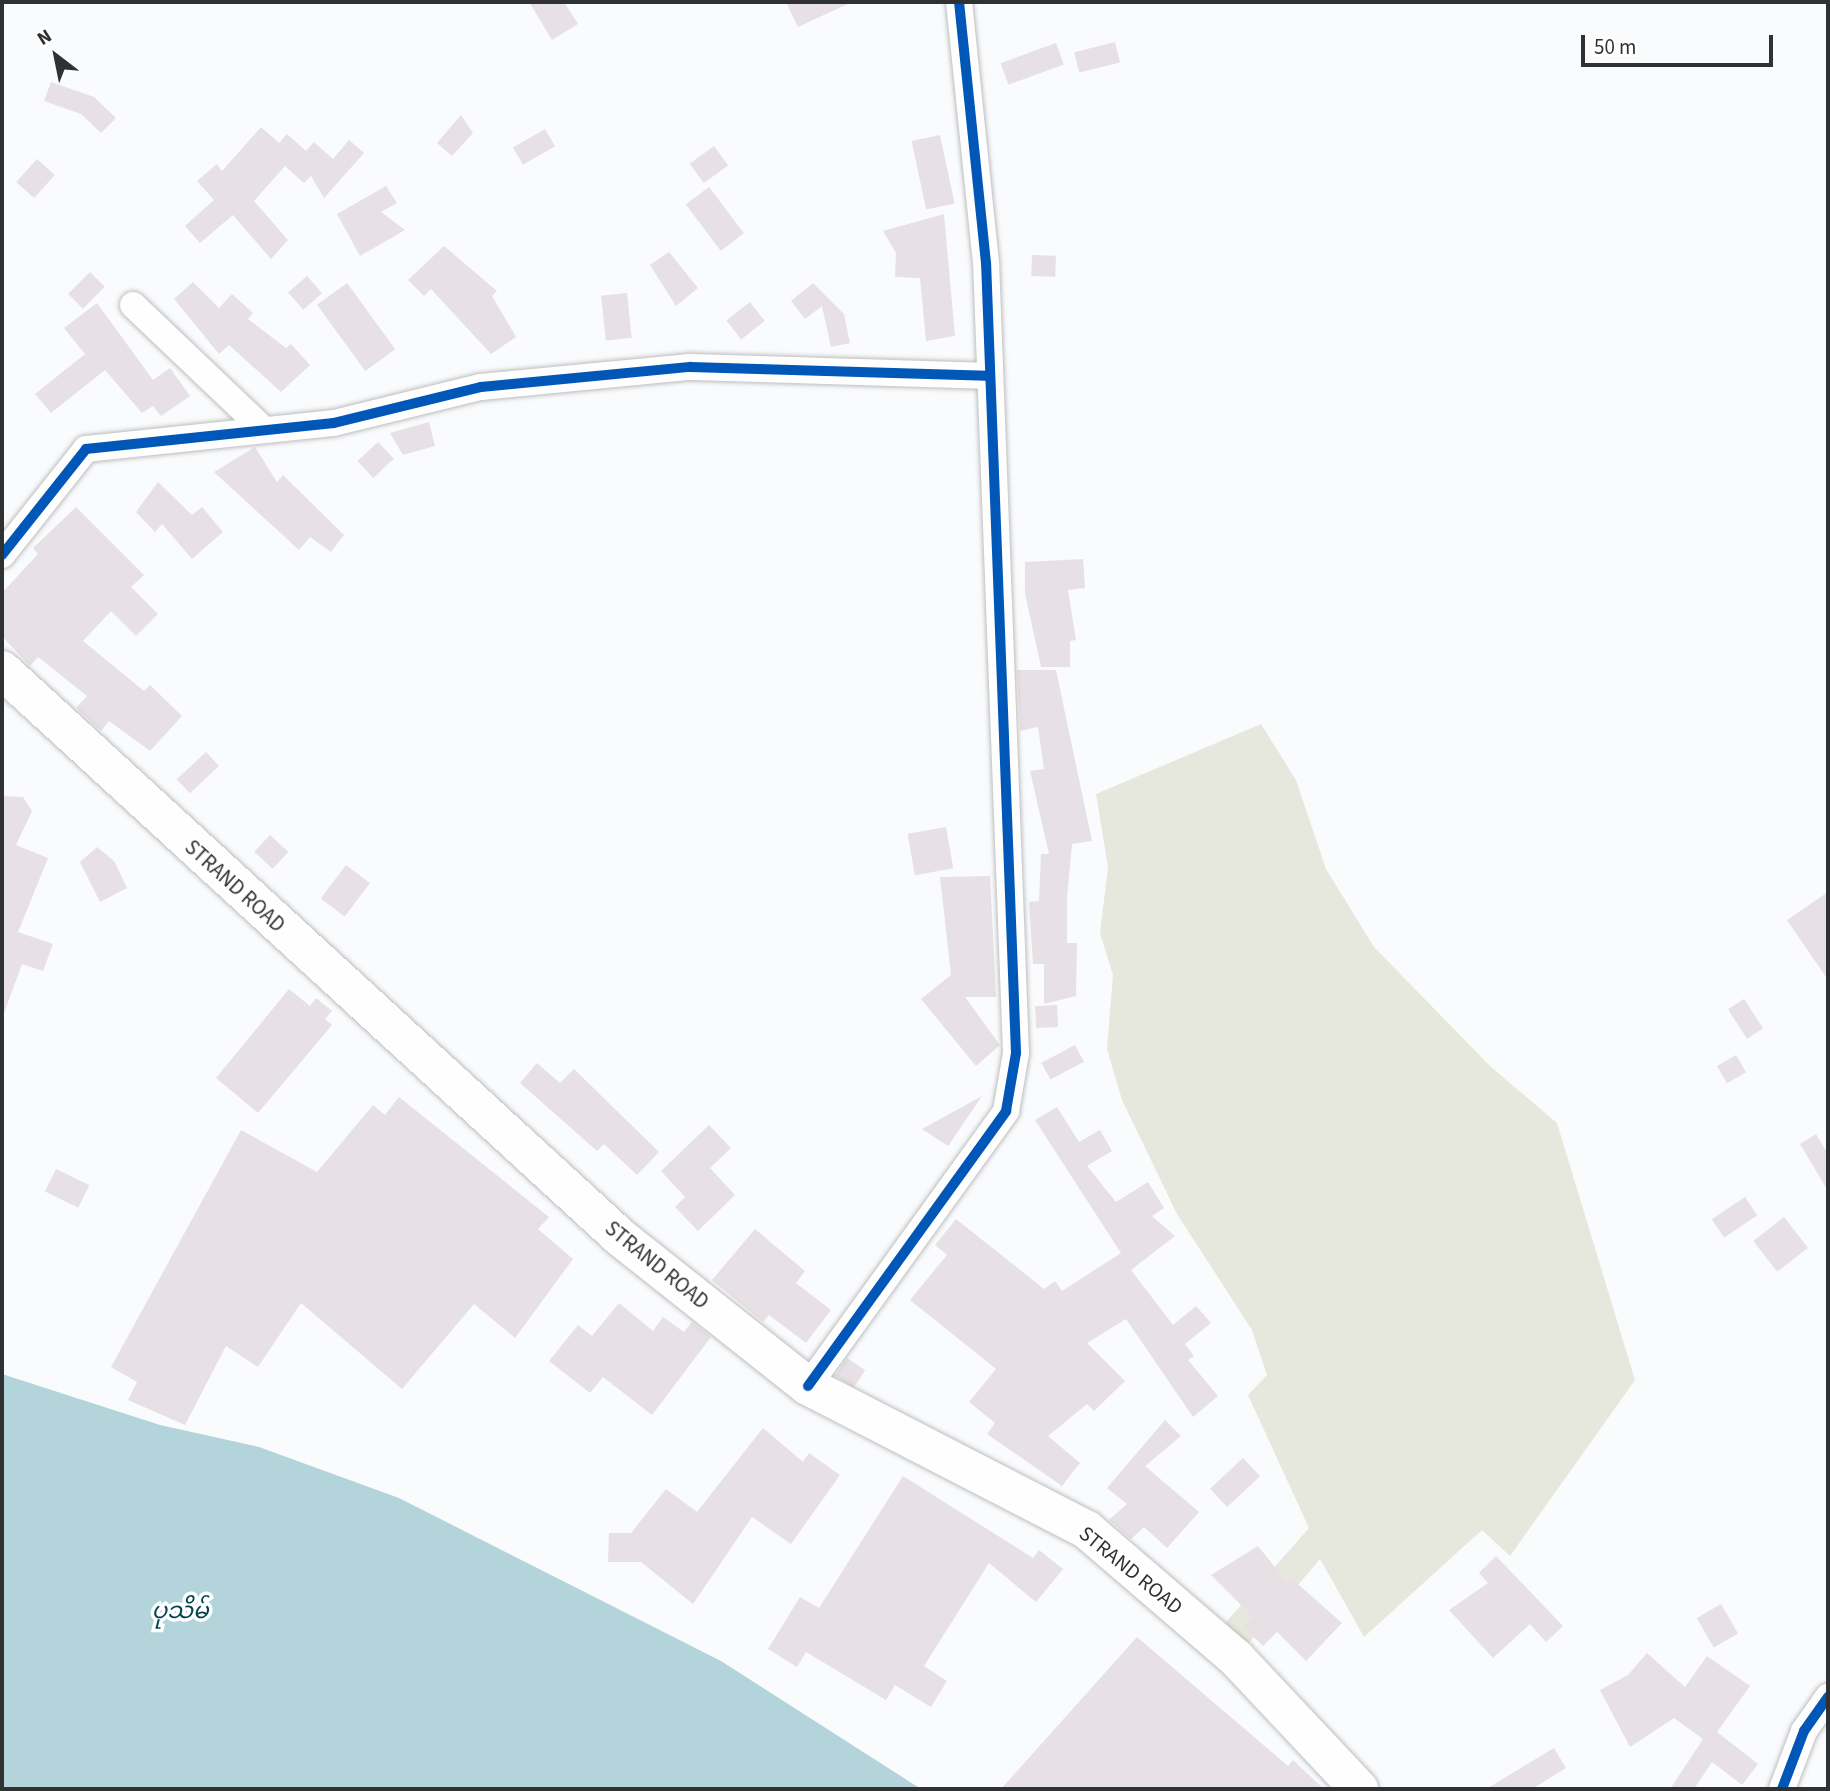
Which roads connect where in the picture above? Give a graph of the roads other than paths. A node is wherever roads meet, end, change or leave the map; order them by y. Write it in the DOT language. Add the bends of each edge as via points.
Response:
graph roads {
  1 [pos="959,2"];
  2 [pos="133,305"];
  3 [pos="987,376"];
  4 [pos="263,429"];
  5 [pos="2,555"];
  6 [pos="2,670"];
  7 [pos="808,1386"];
  8 [pos="1828,1697"];
  9 [pos="1359,1789"];
  10 [pos="1782,1789"];
  1 -- 3 [label="street" via="986,263"];
  2 -- 4 [label="street"];
  3 -- 4 [label="street" via="690,367 481,387 334,423"];
  3 -- 7 [label="street" via="1016,1053 1006,1111"];
  4 -- 5 [label="street" via="86,449"];
  6 -- 7 [label="main road, STRAND ROAD" via="621,1238"];
  7 -- 9 [label="main road, STRAND ROAD" via="1087,1530 1236,1658"];
  8 -- 10 [label="street" via="1804,1731"];
}
